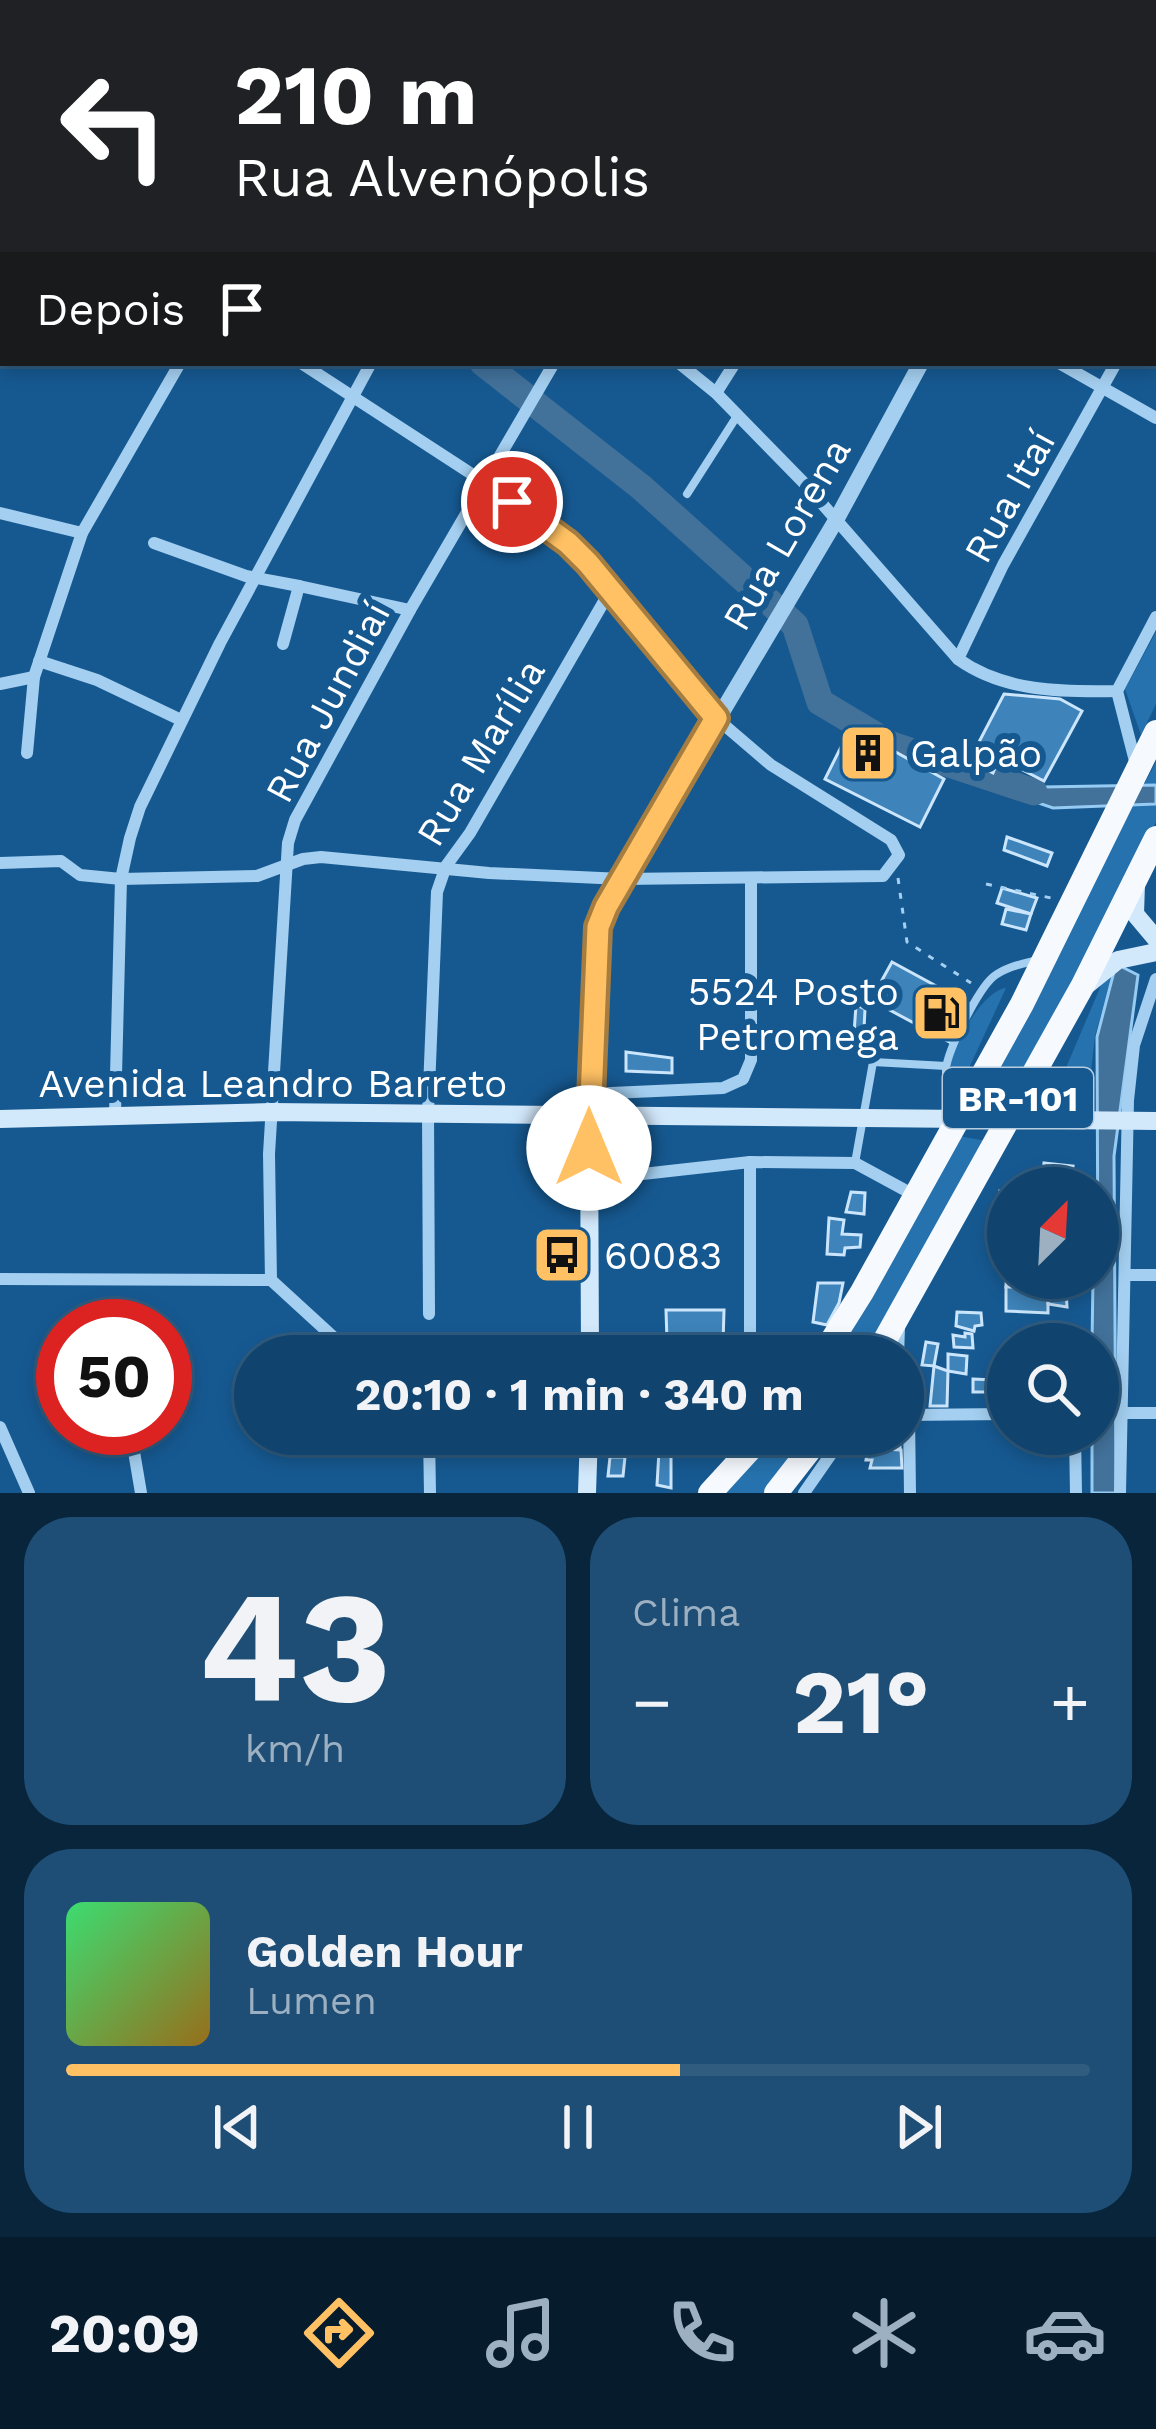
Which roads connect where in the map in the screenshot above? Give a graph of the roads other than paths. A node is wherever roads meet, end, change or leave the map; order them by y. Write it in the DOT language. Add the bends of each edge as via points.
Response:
graph roads {
  1 [pos="178,366"];
  2 [pos="305,366"];
  3 [pos="369,366"];
  4 [pos="552,366"];
  5 [pos="683,366"];
  6 [pos="733,366"];
  7 [pos="919,366"];
  8 [pos="1064,366"];
  9 [pos="1114,366"];
  10 [pos="1102,388"];
  11 [pos="716,392"];
  12 [pos="351,399"];
  13 [pos="738,415"];
  14 [pos="1156,418"];
  15 [pos="484,482"];
  16 [pos="687,494"];
  17 [pos="0,513"];
  18 [pos="835,521"];
  19 [pos="82,533"];
  20 [pos="154,543"];
  21 [pos="255,578"];
  22 [pos="299,586"];
  23 [pos="610,591"];
  24 [pos="410,610"];
  25 [pos="1156,617"];
  26 [pos="283,644"];
  27 [pos="958,659"];
  28 [pos="39,661"];
  29 [pos="34,677"];
  30 [pos="0,684"];
  31 [pos="1117,691"];
  32 [pos="716,718"];
  33 [pos="181,720"];
  34 [pos="1156,732"];
  35 [pos="27,753"];
  36 [pos="1137,768"];
  37 [pos="1156,838"];
  38 [pos="0,863"];
  39 [pos="446,866"];
  40 [pos="284,868"];
  41 [pos="1137,874"];
  42 [pos="751,878"];
  43 [pos="121,879"];
  44 [pos="622,879"];
  45 [pos="1150,947"];
  46 [pos="1044,958"];
  47 [pos="1156,979"];
  48 [pos="1075,997"];
  49 [pos="946,1066"];
  50 [pos="589,1094"];
  51 [pos="962,1109"];
  52 [pos="271,1112"];
  53 [pos="428,1113"];
  54 [pos="115,1115"];
  55 [pos="589,1116"];
  56 [pos="0,1119"];
  57 [pos="1155,1121"];
  58 [pos="750,1162"];
  59 [pos="855,1163"];
  60 [pos="589,1180"];
  61 [pos="914,1196"];
  62 [pos="1125,1275"];
  63 [pos="1156,1275"];
  64 [pos="0,1279"];
  65 [pos="271,1280"];
  66 [pos="429,1314"];
  67 [pos="899,1321"];
  68 [pos="331,1335"];
  69 [pos="590,1335"];
  70 [pos="750,1335"];
  71 [pos="834,1335"];
  72 [pos="890,1335"];
  73 [pos="899,1335"];
  74 [pos="1119,1413"];
  75 [pos="1156,1413"];
  76 [pos="924,1414"];
  77 [pos="987,1414"];
  78 [pos="0,1427"];
  79 [pos="135,1455"];
  80 [pos="429,1455"];
  81 [pos="588,1455"];
  82 [pos="745,1455"];
  83 [pos="806,1455"];
  84 [pos="830,1455"];
  85 [pos="908,1455"];
  86 [pos="1076,1455"];
  87 [pos="29,1493"];
  88 [pos="141,1493"];
  89 [pos="430,1493"];
  90 [pos="587,1493"];
  91 [pos="710,1493"];
  92 [pos="776,1493"];
  93 [pos="804,1493"];
  94 [pos="910,1493"];
  95 [pos="1076,1493"];
  96 [pos="1120,1493"];
  1 -- 19 [label="street"];
  2 -- 12 [label="street"];
  3 -- 12 [label="street"];
  4 -- 15 [label="street, Rua Jundiaí"];
  5 -- 11 [label="street"];
  6 -- 11 [label="street"];
  7 -- 18 [label="street, Rua Lorena"];
  8 -- 10 [label="street"];
  9 -- 10 [label="street, Rua Itaí"];
  10 -- 14 [label="street"];
  10 -- 27 [label="street, Rua Itaí"];
  11 -- 13 [label="street"];
  12 -- 15 [label="street"];
  12 -- 21 [label="street"];
  13 -- 16 [label="lane"];
  13 -- 18 [label="street"];
  15 -- 23 [label="street" via="568,543"];
  15 -- 24 [label="street, Rua Jundiaí"];
  17 -- 19 [label="street"];
  18 -- 27 [label="street"];
  18 -- 32 [label="street, Rua Lorena"];
  19 -- 28 [label="street"];
  20 -- 21 [label="street"];
  21 -- 22 [label="street"];
  21 -- 33 [label="street"];
  22 -- 24 [label="street"];
  22 -- 26 [label="street"];
  23 -- 32 [label="street"];
  23 -- 39 [label="street, Rua Marília"];
  24 -- 40 [label="street, Rua Jundiaí" via="295,820"];
  25 -- 31 [label="street"];
  27 -- 31 [label="street" via="1014,685"];
  28 -- 29 [label="street"];
  28 -- 33 [label="street"];
  29 -- 30 [label="street"];
  29 -- 35 [label="street"];
  31 -- 36 [label="street"];
  32 -- 42 [label="street" via="771,765 891,840 897,859 883,875"];
  32 -- 44 [label="street, Rua Lorena"];
  33 -- 43 [label="street" via="140,807"];
  34 -- 36 [label="highway, BR-101"];
  36 -- 46 [label="highway, BR-101"];
  37 -- 41 [label="highway, BR-101"];
  38 -- 43 [label="street" via="61,861 80,875"];
  39 -- 40 [label="street" via="321,857"];
  39 -- 44 [label="street"];
  39 -- 53 [label="street, Rua Marília" via="437,892"];
  40 -- 43 [label="street" via="257,876"];
  40 -- 52 [label="street, Rua Jundiaí"];
  41 -- 45 [label="main road" via="1135,914"];
  41 -- 48 [label="highway, BR-101"];
  42 -- 44 [label="street"];
  42 -- 50 [label="street" via="751,1060 743,1079 723,1088"];
  43 -- 54 [label="street"];
  44 -- 50 [label="street, Rua Lorena" via="598,927"];
  45 -- 48 [label="main road" via="1102,970"];
  46 -- 49 [label="lane" via="991,978"];
  46 -- 51 [label="highway, BR-101"];
  47 -- 62 [label="street" via="1130,1082"];
  48 -- 67 [label="highway, BR-101"];
  49 -- 51 [label="lane"];
  49 -- 59 [label="lane" via="873,1062"];
  50 -- 55 [label="street, Rua Lorena"];
  51 -- 61 [label="highway, BR-101"];
  52 -- 53 [label="main road, Avenida Leandro Barreto"];
  52 -- 54 [label="main road, Avenida Leandro Barreto"];
  52 -- 65 [label="street, Rua Jundiaí"];
  53 -- 55 [label="main road, Avenida Leandro Barreto"];
  53 -- 66 [label="street, Rua Marília"];
  54 -- 56 [label="main road, Avenida Leandro Barreto"];
  55 -- 57 [label="main road, Avenida Leandro Barreto"];
  55 -- 60 [label="main road, Rua Lorena"];
  58 -- 59 [label="street"];
  58 -- 60 [label="street"];
  58 -- 70 [label="street"];
  59 -- 61 [label="street"];
  60 -- 69 [label="main road, Rua Lorena"];
  61 -- 71 [label="highway, BR-101"];
  62 -- 63 [label="street"];
  62 -- 74 [label="street"];
  64 -- 65 [label="street"];
  65 -- 68 [label="street"];
  67 -- 72 [label="highway, BR-101"];
  67 -- 73 [label="street"];
  74 -- 75 [label="street"];
  74 -- 96 [label="street"];
  76 -- 77 [label="street"];
  78 -- 87 [label="street"];
  79 -- 88 [label="street"];
  80 -- 89 [label="street"];
  81 -- 90 [label="main road"];
  82 -- 91 [label="highway"];
  83 -- 92 [label="highway"];
  84 -- 93 [label="street"];
  85 -- 94 [label="street"];
  86 -- 95 [label="street"];
}
